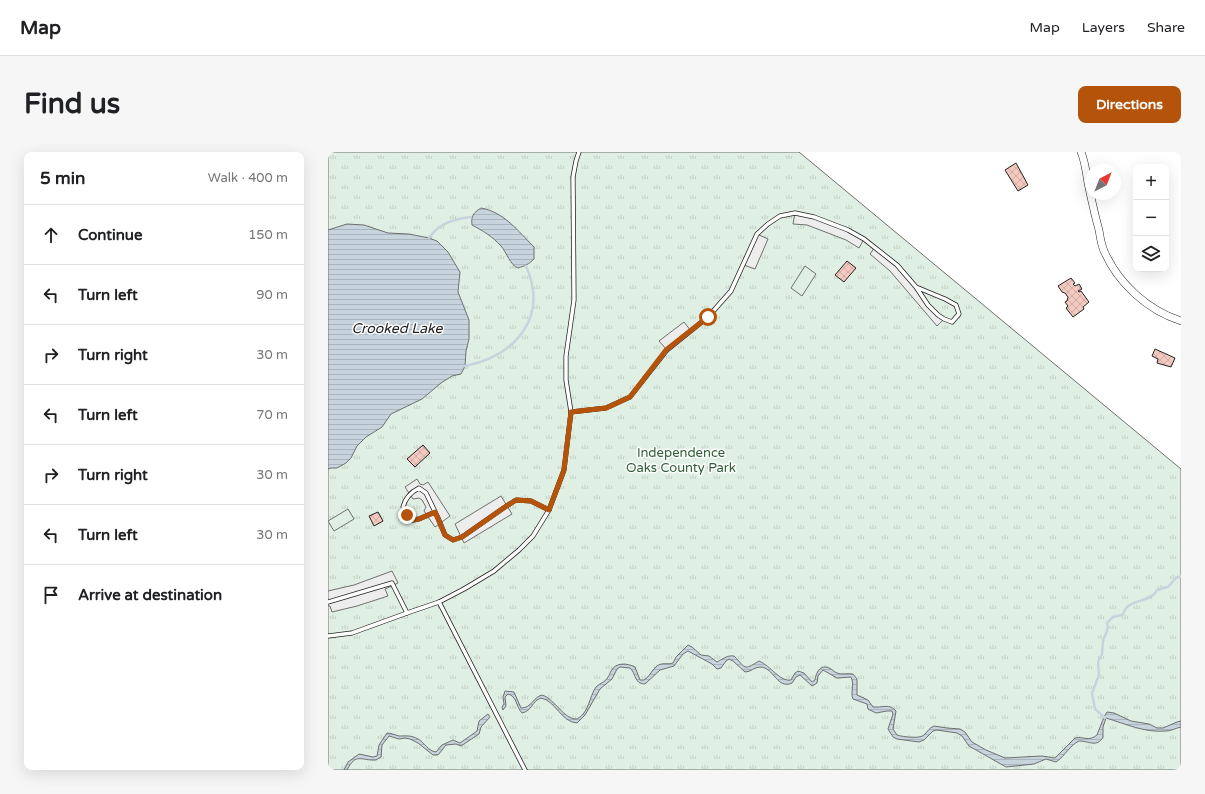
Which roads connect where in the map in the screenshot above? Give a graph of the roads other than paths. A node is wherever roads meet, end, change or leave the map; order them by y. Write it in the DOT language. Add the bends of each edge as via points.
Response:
graph roads {
  1 [pos="579,152"];
  2 [pos="1081,152"];
  3 [pos="916,287"];
  4 [pos="1181,321"];
  5 [pos="571,412"];
  6 [pos="549,510"];
  7 [pos="435,512"];
  8 [pos="328,602"];
  9 [pos="439,602"];
  10 [pos="407,613"];
  11 [pos="328,636"];
  12 [pos="525,770"];
  1 -- 5 [label="lane" via="573,177 574,300 566,356 566,380"];
  2 -- 4 [label="street" via="1103,250 1119,276 1146,304"];
  3 -- 3 [label="lane" via="928,305 944,319 952,322 959,314 956,306 945,299"];
  3 -- 5 [label="lane" via="897,265 853,233 814,217 795,213 780,216 757,234 731,291 708,317 666,350 630,397 606,408"];
  5 -- 6 [label="lane" via="564,470"];
  6 -- 7 [label="lane" via="531,501 516,500 462,537 453,540 445,535"];
  6 -- 9 [label="lane" via="533,536 494,571"];
  7 -- 7 [label="lane" via="426,493 419,488 404,501 403,507 413,520"];
  8 -- 10 [label="lane" via="392,583"];
  9 -- 10 [label="lane"];
  9 -- 12 [label="lane"];
  10 -- 11 [label="lane" via="352,633"];
}
